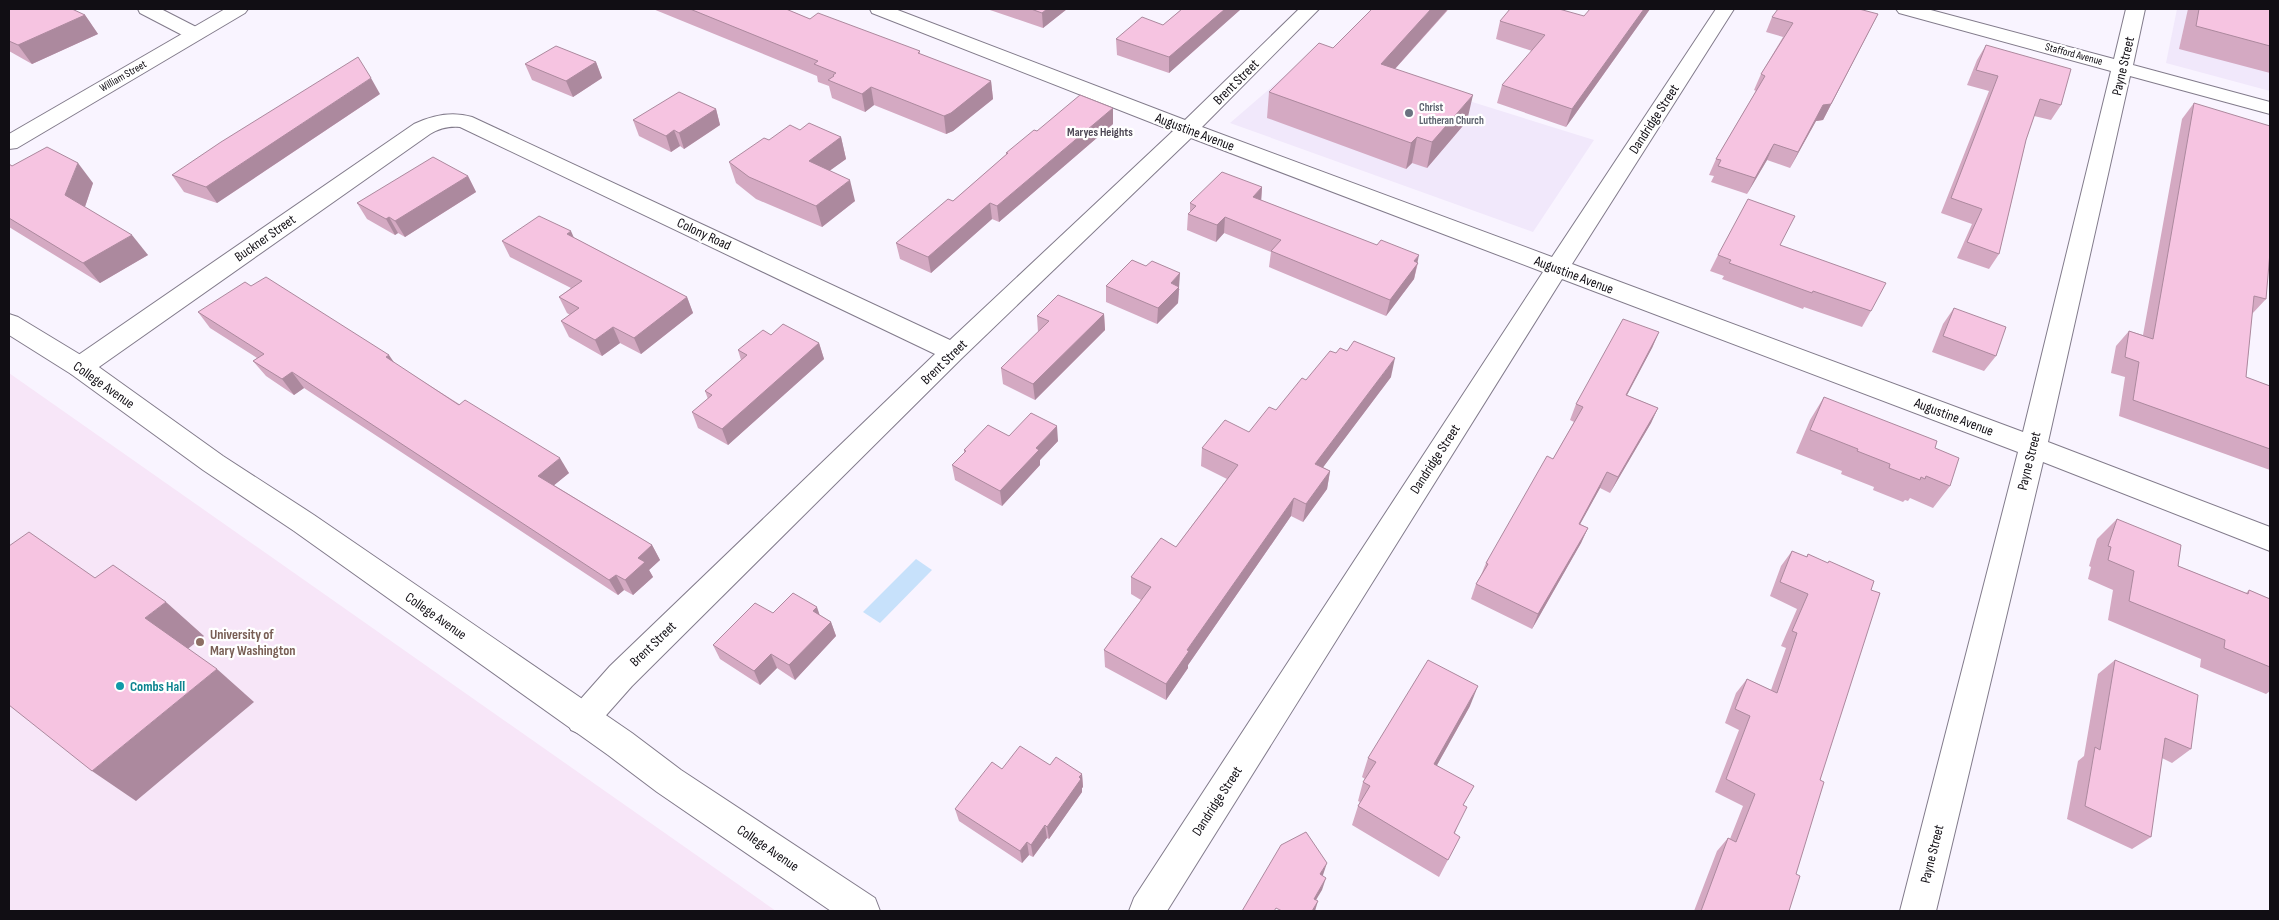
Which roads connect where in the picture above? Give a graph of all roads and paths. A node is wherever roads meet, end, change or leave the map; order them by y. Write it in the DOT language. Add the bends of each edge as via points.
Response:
graph roads {
  1 [pos="147,9"];
  2 [pos="238,9"];
  3 [pos="1310,9"];
  4 [pos="1725,9"];
  5 [pos="1906,9"];
  6 [pos="2136,9"];
  7 [pos="891,11"];
  8 [pos="195,34"];
  9 [pos="2122,67"];
  10 [pos="2270,108"];
  11 [pos="454,119"];
  12 [pos="1188,129"];
  13 [pos="9,143"];
  14 [pos="1557,268"];
  15 [pos="9,323"];
  16 [pos="953,352"];
  17 [pos="80,367"];
  18 [pos="2033,447"];
  19 [pos="2270,539"];
  20 [pos="582,720"];
  21 [pos="862,911"];
  22 [pos="1146,911"];
  23 [pos="1918,911"];
  1 -- 8 [label="street"];
  2 -- 8 [label="street, William Street"];
  3 -- 12 [label="street, Brent Street"];
  4 -- 14 [label="street, Dandridge Street"];
  5 -- 9 [label="street, Stafford Avenue"];
  6 -- 9 [label="street, Payne Street"];
  7 -- 12 [label="street, Augustine Avenue"];
  8 -- 13 [label="street, William Street"];
  9 -- 10 [label="street, Stafford Avenue"];
  9 -- 18 [label="street, Payne Street"];
  11 -- 16 [label="street, Colony Road" via="466,121"];
  11 -- 17 [label="street, Buckner Street" via="435,122 422,129"];
  12 -- 14 [label="street, Augustine Avenue"];
  12 -- 16 [label="street, Brent Street"];
  14 -- 18 [label="street, Augustine Avenue"];
  14 -- 22 [label="street, Dandridge Street"];
  15 -- 17 [label="street, College Avenue"];
  16 -- 20 [label="street, Brent Street" via="621,676"];
  17 -- 20 [label="street, College Avenue"];
  18 -- 19 [label="street, Augustine Avenue"];
  18 -- 23 [label="street, Payne Street"];
  20 -- 21 [label="street, College Avenue"];
}
